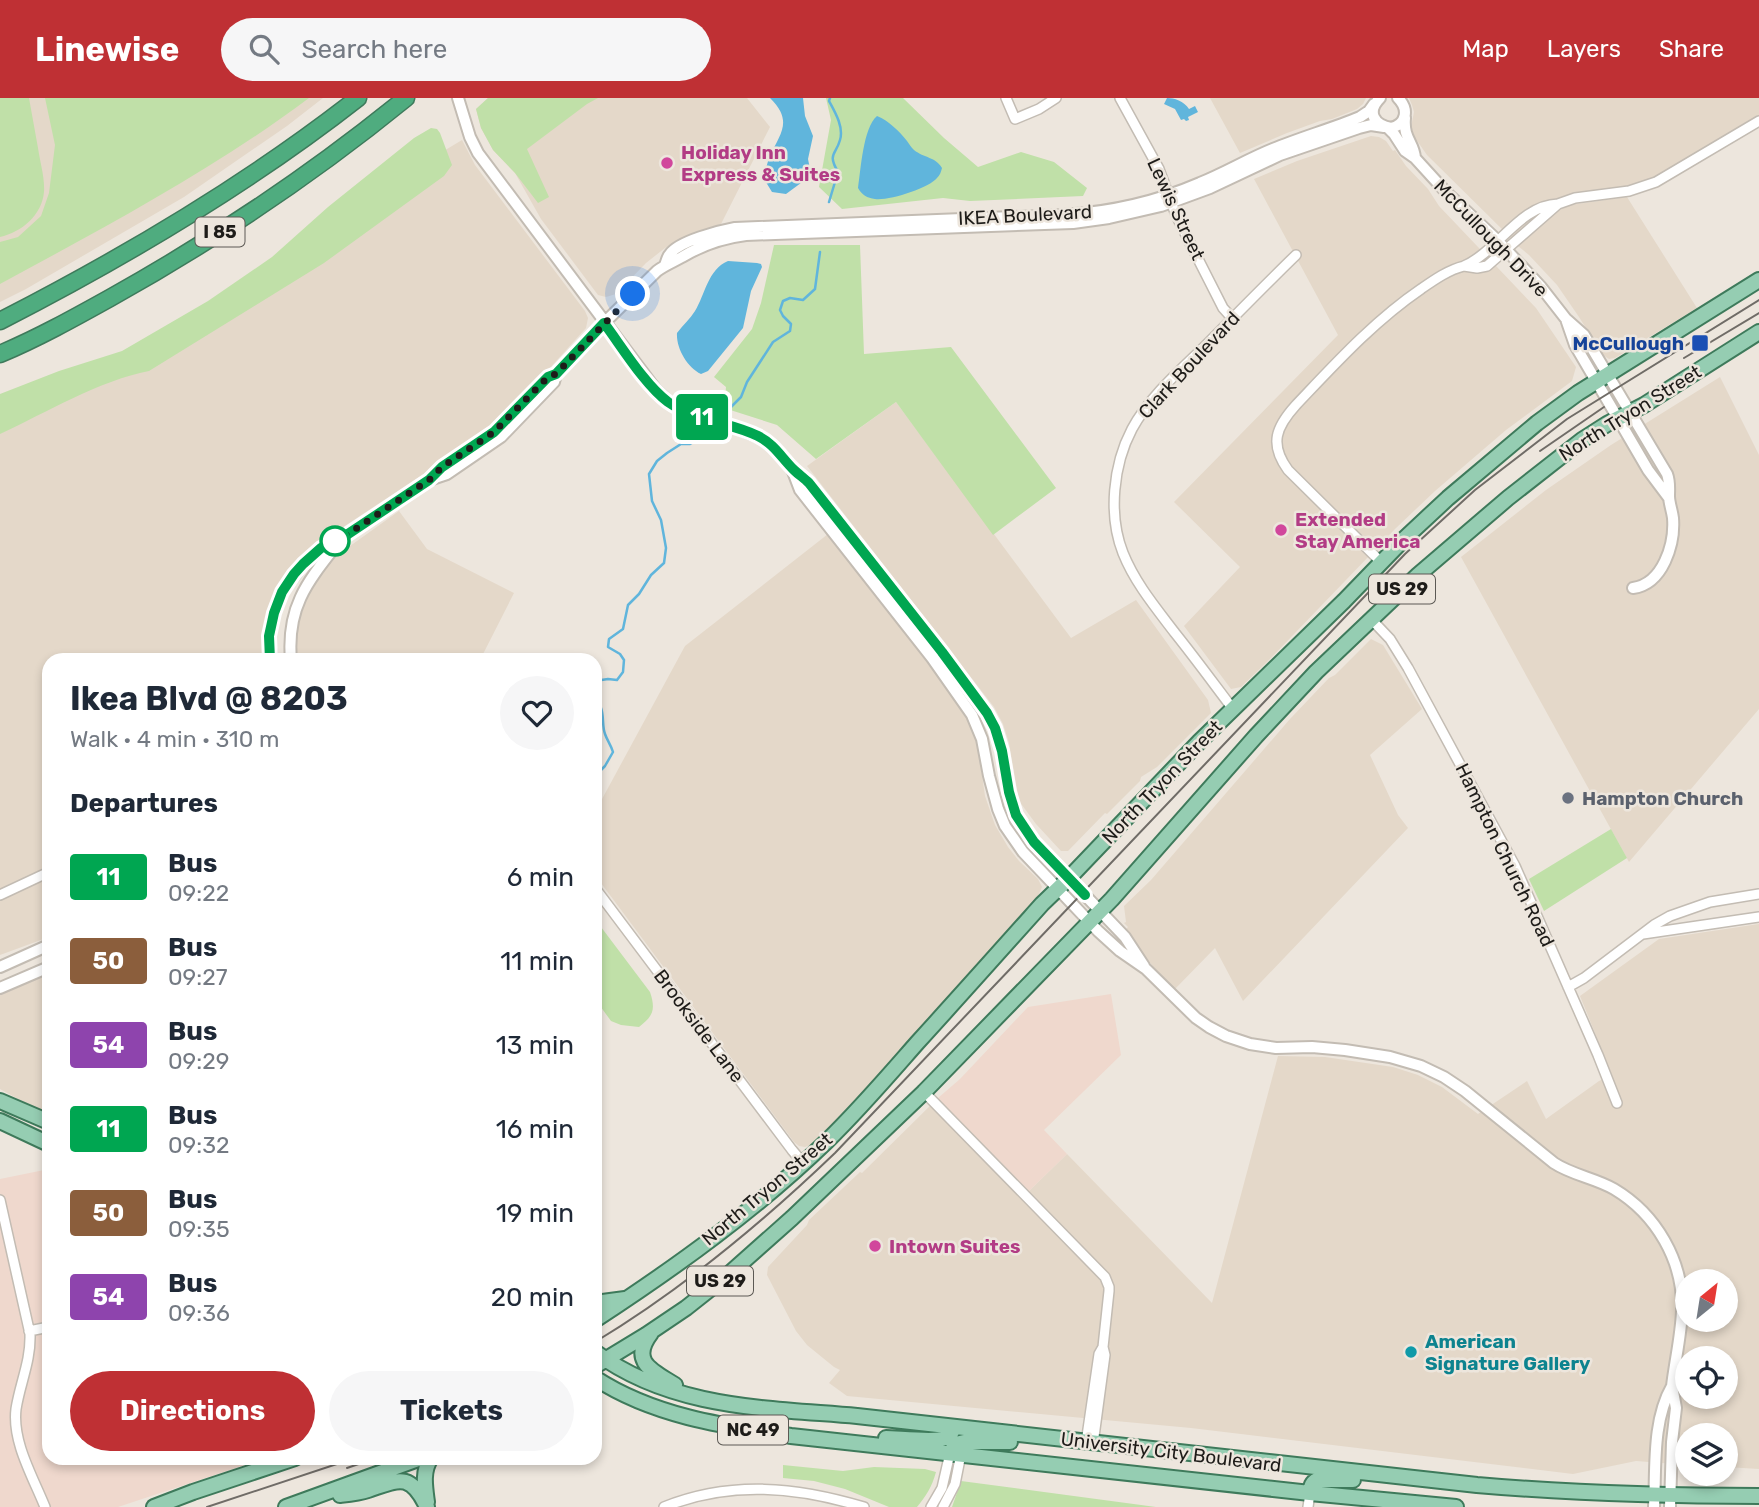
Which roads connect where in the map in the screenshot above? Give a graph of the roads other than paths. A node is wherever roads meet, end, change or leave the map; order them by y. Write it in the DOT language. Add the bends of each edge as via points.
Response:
graph roads {
  1 [pos="358,98"];
  2 [pos="406,98"];
  3 [pos="1006,98"];
  4 [pos="1056,98"];
  5 [pos="1120,98"];
  6 [pos="1399,98"];
  7 [pos="459,100"];
  8 [pos="1377,100"];
  9 [pos="1405,116"];
  10 [pos="1759,121"];
  11 [pos="1386,127"];
  12 [pos="1415,158"];
  13 [pos="1170,199"];
  14 [pos="1558,204"];
  15 [pos="1498,241"];
  16 [pos="1507,250"];
  17 [pos="1296,255"];
  18 [pos="1464,266"];
  19 [pos="1759,280"];
  20 [pos="1232,318"];
  21 [pos="0,321"];
  22 [pos="604,323"];
  23 [pos="1759,332"];
  24 [pos="21,345"];
  25 [pos="0,354"];
  26 [pos="0,361"];
  27 [pos="1602,378"];
  28 [pos="1624,416"];
  29 [pos="792,468"];
  30 [pos="342,538"];
  31 [pos="1381,562"];
  32 [pos="1633,588"];
  33 [pos="279,599"];
  34 [pos="1371,618"];
  35 [pos="292,621"];
  36 [pos="271,653"];
  37 [pos="291,653"];
  38 [pos="1233,709"];
  39 [pos="42,875"];
  40 [pos="1064,883"];
  41 [pos="1759,894"];
  42 [pos="0,895"];
  43 [pos="602,897"];
  44 [pos="1100,911"];
  45 [pos="1759,917"];
  46 [pos="1089,922"];
  47 [pos="1641,934"];
  48 [pos="42,948"];
  49 [pos="0,967"];
  50 [pos="1146,969"];
  51 [pos="42,970"];
  52 [pos="1569,987"];
  53 [pos="0,988"];
  54 [pos="925,1092"];
  55 [pos="0,1101"];
  56 [pos="1617,1103"];
  57 [pos="42,1119"];
  58 [pos="0,1121"];
  59 [pos="42,1141"];
  60 [pos="803,1163"];
  61 [pos="0,1200"];
  62 [pos="632,1295"];
  63 [pos="602,1301"];
  64 [pos="602,1315"];
  65 [pos="42,1329"];
  66 [pos="29,1331"];
  67 [pos="653,1331"];
  68 [pos="602,1357"];
  69 [pos="602,1360"];
  70 [pos="602,1382"];
  71 [pos="1672,1386"];
  72 [pos="602,1387"];
  73 [pos="614,1389"];
  74 [pos="701,1399"];
  75 [pos="954,1428"];
  76 [pos="1057,1439"];
  77 [pos="850,1443"];
  78 [pos="1089,1443"];
  79 [pos="955,1453"];
  80 [pos="274,1465"];
  81 [pos="402,1465"];
  82 [pos="427,1465"];
  83 [pos="1393,1477"];
  84 [pos="1759,1496"];
  85 [pos="311,1499"];
  86 [pos="1309,1500"];
  87 [pos="1654,1501"];
  88 [pos="1670,1501"];
  89 [pos="45,1507"];
  90 [pos="154,1507"];
  91 [pos="286,1507"];
  92 [pos="427,1507"];
  93 [pos="664,1507"];
  94 [pos="864,1507"];
  95 [pos="931,1507"];
  96 [pos="943,1507"];
  97 [pos="1457,1507"];
  1 -- 21 [label="highway, I 85" via="188,216"];
  2 -- 24 [label="highway, I 85" via="306,175 222,231"];
  3 -- 4 [label="street" via="1015,119"];
  5 -- 13 [label="street, Lewis Street"];
  6 -- 9 [label="street, McCullough Drive"];
  7 -- 22 [label="street" via="478,153"];
  8 -- 11 [label="street, McCullough Drive" via="1373,115"];
  8 -- 13 [label="street, IKEA Boulevard" via="1360,117 1272,149"];
  9 -- 11 [label="street" via="1397,127"];
  9 -- 12 [label="street, McCullough Drive" via="1405,134"];
  10 -- 14 [label="street" via="1656,182"];
  11 -- 12 [label="street, McCullough Drive"];
  11 -- 13 [label="street, IKEA Boulevard" via="1365,126 1300,148 1198,193"];
  12 -- 15 [label="street, McCullough Drive"];
  13 -- 20 [label="street, Lewis Street" via="1223,309"];
  13 -- 22 [label="street, IKEA Boulevard" via="1081,214 716,240 665,265"];
  14 -- 15 [label="street" via="1533,211"];
  14 -- 16 [label="street"];
  15 -- 16 [label="street, McCullough Drive"];
  15 -- 18 [label="street"];
  16 -- 18 [label="street" via="1484,267"];
  16 -- 27 [label="street, McCullough Drive" via="1566,319 1575,345"];
  17 -- 20 [label="street, Clark Boulevard"];
  18 -- 31 [label="street" via="1438,277 1387,314 1296,405 1278,431 1277,447 1288,470"];
  19 -- 27 [label="main road, North Tryon Street / US 29"];
  20 -- 38 [label="street, Clark Boulevard" via="1160,392 1132,429 1119,464 1115,500 1119,539 1134,576"];
  22 -- 29 [label="street" via="664,398 691,414 761,438"];
  22 -- 30 [label="street, IKEA Boulevard" via="501,437"];
  23 -- 28 [label="main road, North Tryon Street / US 29"];
  24 -- 25 [label="highway, I 85"];
  24 -- 26 [label="highway"];
  27 -- 28 [label="street, McCullough Drive" via="1607,399"];
  27 -- 28 [label="street, McCullough Drive" via="1618,393"];
  27 -- 31 [label="main road, North Tryon Street / US 29" via="1505,449"];
  28 -- 32 [label="street" via="1655,480 1669,498 1673,518 1668,553 1657,575"];
  28 -- 34 [label="main road, North Tryon Street / US 29" via="1582,440 1516,492"];
  29 -- 40 [label="street" via="809,483 987,713 1002,751 1016,815"];
  29 -- 40 [label="street" via="800,489 972,715 1005,826 1023,852"];
  30 -- 33 [label="street, IKEA Boulevard" via="309,558"];
  30 -- 35 [label="street, IKEA Boulevard" via="307,584"];
  31 -- 38 [label="main road, North Tryon Street / US 29"];
  33 -- 35 [label="street" via="289,608"];
  33 -- 36 [label="street, IKEA Boulevard" via="270,629"];
  34 -- 44 [label="main road, North Tryon Street / US 29" via="1271,720"];
  34 -- 52 [label="street, Hampton Church Road" via="1408,668 1490,818"];
  35 -- 37 [label="street, IKEA Boulevard"];
  38 -- 40 [label="main road, North Tryon Street / US 29"];
  39 -- 42 [label="street"];
  40 -- 44 [label="street"];
  40 -- 46 [label="street"];
  40 -- 60 [label="main road, North Tryon Street / US 29" via="865,1102"];
  41 -- 47 [label="street" via="1683,911"];
  43 -- 60 [label="street, Brookside Lane"];
  44 -- 46 [label="main road, North Tryon Street / US 29"];
  44 -- 50 [label="street"];
  45 -- 47 [label="street"];
  46 -- 50 [label="street"];
  46 -- 54 [label="main road, North Tryon Street / US 29"];
  47 -- 52 [label="street"];
  48 -- 49 [label="street"];
  50 -- 71 [label="street" via="1201,1022 1236,1040 1276,1048 1333,1048 1373,1054 1430,1070 1465,1091 1558,1166 1625,1196 1661,1234 1679,1285 1682,1317"];
  51 -- 53 [label="street"];
  52 -- 56 [label="street, Hampton Church Road"];
  54 -- 67 [label="main road, North Tryon Street / US 29" via="729,1274"];
  54 -- 78 [label="street" via="1103,1273 1109,1287 1105,1355"];
  55 -- 57 [label="main road"];
  58 -- 59 [label="main road"];
  60 -- 62 [label="main road, North Tryon Street / US 29"];
  61 -- 66 [label="street"];
  62 -- 63 [label="main road"];
  62 -- 64 [label="main road, North Tryon Street"];
  65 -- 66 [label="street"];
  66 -- 89 [label="street" via="29,1355 16,1419 22,1452"];
  67 -- 68 [label="main road, North Tryon Street / US 29"];
  67 -- 74 [label="main road" via="642,1350 645,1365"];
  69 -- 74 [label="main road, University City Boulevard / NC 49"];
  70 -- 73 [label="main road, University City Boulevard / NC 49"];
  71 -- 87 [label="street" via="1661,1411"];
  71 -- 88 [label="street" via="1676,1408"];
  72 -- 73 [label="main road, NC 49"];
  73 -- 77 [label="main road, University City Boulevard / NC 49" via="713,1424"];
  74 -- 75 [label="main road, University City Boulevard / NC 49"];
  75 -- 76 [label="main road, University City Boulevard / NC 49"];
  75 -- 77 [label="main road" via="944,1439 874,1437"];
  76 -- 78 [label="main road, University City Boulevard / NC 49"];
  76 -- 79 [label="main road" via="964,1442 956,1444"];
  77 -- 79 [label="main road, University City Boulevard / NC 49"];
  78 -- 83 [label="main road, University City Boulevard / NC 49"];
  79 -- 86 [label="main road, University City Boulevard / NC 49"];
  79 -- 95 [label="street"];
  79 -- 96 [label="street" via="955,1484"];
  80 -- 90 [label="main road"];
  81 -- 85 [label="main road"];
  82 -- 92 [label="main road"];
  83 -- 86 [label="main road" via="1317,1480 1311,1485"];
  83 -- 87 [label="main road, University City Boulevard / NC 49"];
  84 -- 88 [label="main road, University City Boulevard / NC 49"];
  85 -- 91 [label="main road"];
  85 -- 92 [label="main road" via="365,1492 399,1481 411,1485"];
  86 -- 97 [label="main road, University City Boulevard / NC 49"];
  87 -- 88 [label="main road, University City Boulevard / NC 49"];
  93 -- 94 [label="street" via="714,1493 752,1489 807,1492"];
}
